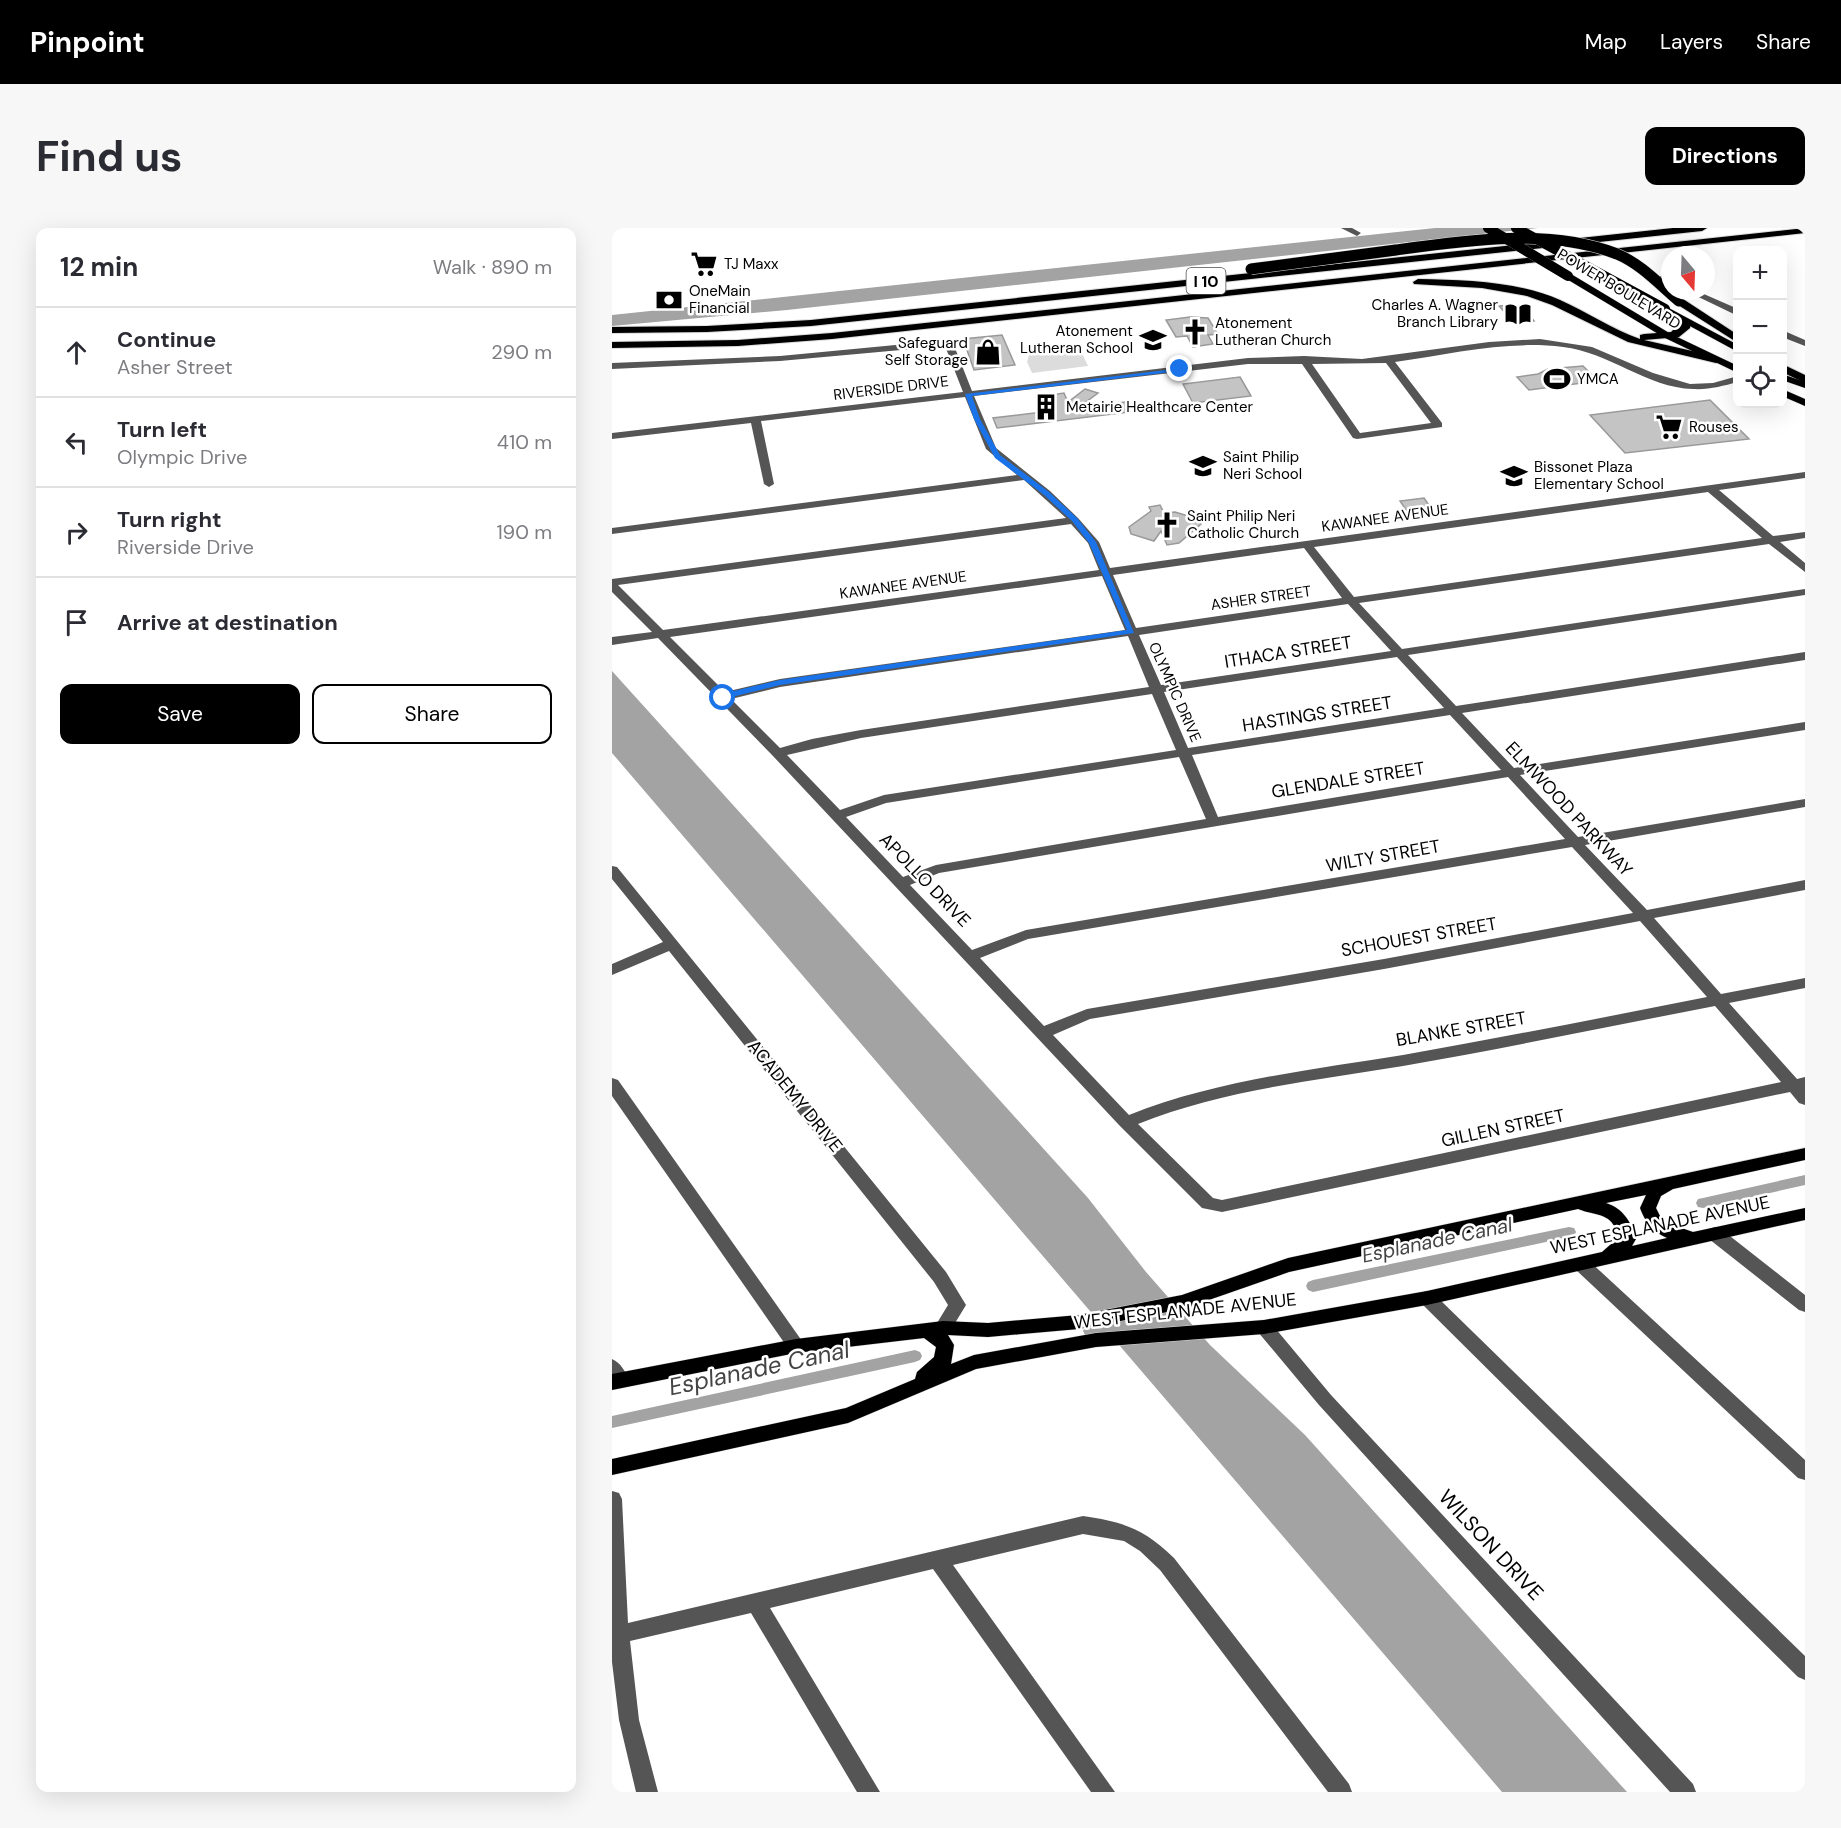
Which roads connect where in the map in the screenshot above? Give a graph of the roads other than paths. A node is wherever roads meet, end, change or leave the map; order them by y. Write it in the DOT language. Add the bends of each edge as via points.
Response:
graph roads {
  1 [pos="1345,228"];
  2 [pos="1488,228"];
  3 [pos="1516,228"];
  4 [pos="1702,228"];
  5 [pos="1805,231"];
  6 [pos="1357,233"];
  7 [pos="1344,281"];
  8 [pos="1709,300"];
  9 [pos="979,306"];
  10 [pos="1733,311"];
  11 [pos="1687,322"];
  12 [pos="612,330"];
  13 [pos="882,332"];
  14 [pos="1787,335"];
  15 [pos="1622,336"];
  16 [pos="1668,336"];
  17 [pos="1733,337"];
  18 [pos="1805,343"];
  19 [pos="612,345"];
  20 [pos="1733,347"];
  21 [pos="612,351"];
  22 [pos="1304,359"];
  23 [pos="1388,359"];
  24 [pos="1716,360"];
  25 [pos="612,366"];
  26 [pos="1733,368"];
  27 [pos="1787,376"];
  28 [pos="1733,381"];
  29 [pos="1805,383"];
  30 [pos="968,394"];
  31 [pos="1787,394"];
  32 [pos="1805,403"];
  33 [pos="756,420"];
  34 [pos="612,436"];
  35 [pos="1805,474"];
  36 [pos="1024,477"];
  37 [pos="769,484"];
  38 [pos="1710,488"];
  39 [pos="1074,520"];
  40 [pos="612,531"];
  41 [pos="1805,535"];
  42 [pos="1768,540"];
  43 [pos="1307,545"];
  44 [pos="1805,569"];
  45 [pos="1107,572"];
  46 [pos="612,584"];
  47 [pos="1805,592"];
  48 [pos="1351,600"];
  49 [pos="1132,632"];
  50 [pos="660,634"];
  51 [pos="612,641"];
  52 [pos="1399,653"];
  53 [pos="1805,656"];
  54 [pos="1157,690"];
  55 [pos="723,698"];
  56 [pos="1453,711"];
  57 [pos="1805,726"];
  58 [pos="778,753"];
  59 [pos="1185,753"];
  60 [pos="1511,774"];
  61 [pos="1805,803"];
  62 [pos="837,816"];
  63 [pos="1214,822"];
  64 [pos="1576,842"];
  65 [pos="612,870"];
  66 [pos="901,883"];
  67 [pos="1805,885"];
  68 [pos="1644,916"];
  69 [pos="672,944"];
  70 [pos="970,956"];
  71 [pos="612,970"];
  72 [pos="1805,983"];
  73 [pos="1719,1000"];
  74 [pos="1042,1033"];
  75 [pos="612,1084"];
  76 [pos="1799,1084"];
  77 [pos="1805,1099"];
  78 [pos="1126,1122"];
  79 [pos="1805,1154"];
  80 [pos="1672,1182"];
  81 [pos="1208,1203"];
  82 [pos="1568,1204"];
  83 [pos="1805,1214"];
  84 [pos="1715,1234"];
  85 [pos="1696,1238"];
  86 [pos="1607,1258"];
  87 [pos="1581,1264"];
  88 [pos="1427,1298"];
  89 [pos="1805,1305"];
  90 [pos="1264,1327"];
  91 [pos="934,1329"];
  92 [pos="796,1346"];
  93 [pos="615,1376"];
  94 [pos="904,1391"];
  95 [pos="612,1467"];
  96 [pos="1805,1472"];
  97 [pos="612,1499"];
  98 [pos="937,1559"];
  99 [pos="756,1603"];
  100 [pos="615,1635"];
  101 [pos="1805,1670"];
  102 [pos="646,1792"];
  103 [pos="869,1792"];
  104 [pos="1104,1792"];
  105 [pos="1341,1792"];
  106 [pos="1685,1792"];
  1 -- 6 [label="street"];
  2 -- 16 [label="main road, POWER BOULEVARD, bridge"];
  3 -- 11 [label="main road, POWER BOULEVARD, bridge"];
  4 -- 9 [label="highway, I 10"];
  5 -- 7 [label="highway, I 10"];
  7 -- 13 [label="highway, I 10"];
  7 -- 15 [label="highway" via="1431,282 1512,290 1545,298"];
  8 -- 10 [label="street"];
  9 -- 12 [label="highway, I 10" via="767,326"];
  9 -- 17 [label="highway, bridge" via="1485,237 1542,237 1618,254"];
  11 -- 16 [label="highway" via="1682,331"];
  11 -- 20 [label="main road, POWER BOULEVARD"];
  13 -- 19 [label="highway, I 10" via="738,343"];
  13 -- 21 [label="highway" via="783,344"];
  14 -- 18 [label="street"];
  15 -- 16 [label="highway"];
  15 -- 24 [label="highway"];
  16 -- 24 [label="main road, POWER BOULEVARD"];
  22 -- 23 [label="street, RIVERSIDE DRIVE"];
  22 -- 23 [label="street" via="1357,436 1438,425"];
  22 -- 30 [label="street, RIVERSIDE DRIVE" via="1248,361"];
  23 -- 28 [label="street, RIVERSIDE DRIVE" via="1547,342 1603,353 1686,388 1720,386"];
  24 -- 26 [label="main road, POWER BOULEVARD"];
  25 -- 30 [label="street, OLYMPIC DRIVE" via="728,363 948,344"];
  27 -- 29 [label="highway"];
  30 -- 33 [label="street, RIVERSIDE DRIVE"];
  30 -- 36 [label="street, OLYMPIC DRIVE" via="991,449"];
  31 -- 32 [label="main road"];
  33 -- 34 [label="street, RIVERSIDE DRIVE"];
  33 -- 37 [label="street"];
  35 -- 38 [label="street, KAWANEE AVENUE"];
  36 -- 39 [label="street, OLYMPIC DRIVE"];
  36 -- 40 [label="street"];
  38 -- 42 [label="street"];
  38 -- 43 [label="street, KAWANEE AVENUE"];
  39 -- 45 [label="street, OLYMPIC DRIVE" via="1093,542"];
  39 -- 46 [label="street"];
  41 -- 42 [label="street, ASHER STREET"];
  42 -- 44 [label="street"];
  42 -- 48 [label="street, ASHER STREET"];
  43 -- 45 [label="street, KAWANEE AVENUE"];
  43 -- 48 [label="street, ELMWOOD PARKWAY"];
  45 -- 49 [label="street, OLYMPIC DRIVE"];
  45 -- 50 [label="street, KAWANEE AVENUE"];
  46 -- 50 [label="street, APOLLO DRIVE"];
  47 -- 52 [label="street, ITHACA STREET"];
  48 -- 49 [label="street, ASHER STREET"];
  48 -- 52 [label="street, ELMWOOD PARKWAY"];
  49 -- 54 [label="street, OLYMPIC DRIVE"];
  49 -- 55 [label="street, ASHER STREET" via="780,683"];
  50 -- 51 [label="street, KAWANEE AVENUE"];
  50 -- 55 [label="street, APOLLO DRIVE"];
  52 -- 54 [label="street, ITHACA STREET"];
  52 -- 56 [label="street, ELMWOOD PARKWAY"];
  53 -- 56 [label="street, HASTINGS STREET"];
  54 -- 58 [label="street, ITHACA STREET" via="861,734"];
  54 -- 59 [label="street, OLYMPIC DRIVE"];
  55 -- 58 [label="street, APOLLO DRIVE"];
  56 -- 59 [label="street, HASTINGS STREET"];
  56 -- 60 [label="street, ELMWOOD PARKWAY"];
  57 -- 60 [label="street, GLENDALE STREET"];
  58 -- 62 [label="street, APOLLO DRIVE"];
  59 -- 62 [label="street, HASTINGS STREET" via="884,800"];
  59 -- 63 [label="street, OLYMPIC DRIVE"];
  60 -- 63 [label="street, GLENDALE STREET"];
  60 -- 64 [label="street, ELMWOOD PARKWAY"];
  61 -- 64 [label="street, WILTY STREET"];
  62 -- 66 [label="street, APOLLO DRIVE"];
  63 -- 66 [label="street, GLENDALE STREET" via="936,869"];
  64 -- 68 [label="street, ELMWOOD PARKWAY"];
  64 -- 70 [label="street, WILTY STREET" via="1026,935"];
  65 -- 69 [label="street, ACADEMY DRIVE"];
  66 -- 70 [label="street, APOLLO DRIVE"];
  67 -- 68 [label="street, SCHOUEST STREET"];
  68 -- 73 [label="street, ELMWOOD PARKWAY"];
  68 -- 74 [label="street, SCHOUEST STREET" via="1087,1014"];
  69 -- 71 [label="street"];
  69 -- 91 [label="street, ACADEMY DRIVE" via="940,1277 957,1305"];
  70 -- 74 [label="street, APOLLO DRIVE"];
  72 -- 73 [label="street, BLANKE STREET"];
  73 -- 76 [label="street, ELMWOOD PARKWAY"];
  73 -- 78 [label="street, BLANKE STREET" via="1178,1102"];
  74 -- 78 [label="street, APOLLO DRIVE"];
  75 -- 92 [label="street"];
  76 -- 77 [label="street, ELMWOOD PARKWAY"];
  76 -- 81 [label="street, GILLEN STREET" via="1222,1206"];
  78 -- 81 [label="street, APOLLO DRIVE"];
  79 -- 80 [label="main road, WEST ESPLANADE AVENUE"];
  80 -- 82 [label="main road, WEST ESPLANADE AVENUE"];
  80 -- 85 [label="main road" via="1655,1192 1648,1208 1651,1217 1664,1230"];
  82 -- 86 [label="main road" via="1604,1207 1624,1223 1628,1239"];
  82 -- 91 [label="main road, WEST ESPLANADE AVENUE" via="1288,1265 1183,1302 1079,1322 988,1330"];
  83 -- 84 [label="main road, WEST ESPLANADE AVENUE"];
  84 -- 85 [label="main road, WEST ESPLANADE AVENUE"];
  84 -- 89 [label="street"];
  85 -- 86 [label="main road, WEST ESPLANADE AVENUE"];
  86 -- 87 [label="main road, WEST ESPLANADE AVENUE"];
  87 -- 88 [label="main road, WEST ESPLANADE AVENUE"];
  87 -- 96 [label="street"];
  88 -- 90 [label="main road, WEST ESPLANADE AVENUE"];
  88 -- 101 [label="street"];
  90 -- 94 [label="main road, WEST ESPLANADE AVENUE" via="1096,1340 974,1362"];
  90 -- 106 [label="street, WILSON DRIVE" via="1325,1400"];
  91 -- 92 [label="main road, WEST ESPLANADE AVENUE"];
  91 -- 94 [label="main road" via="945,1346 943,1360"];
  92 -- 93 [label="main road, WEST ESPLANADE AVENUE"];
  94 -- 95 [label="main road, WEST ESPLANADE AVENUE" via="848,1414"];
  97 -- 100 [label="street"];
  98 -- 99 [label="street"];
  98 -- 104 [label="street"];
  98 -- 105 [label="street" via="1083,1525 1128,1531 1141,1538 1167,1564"];
  99 -- 100 [label="street"];
  99 -- 103 [label="street"];
  100 -- 102 [label="street"];
}
